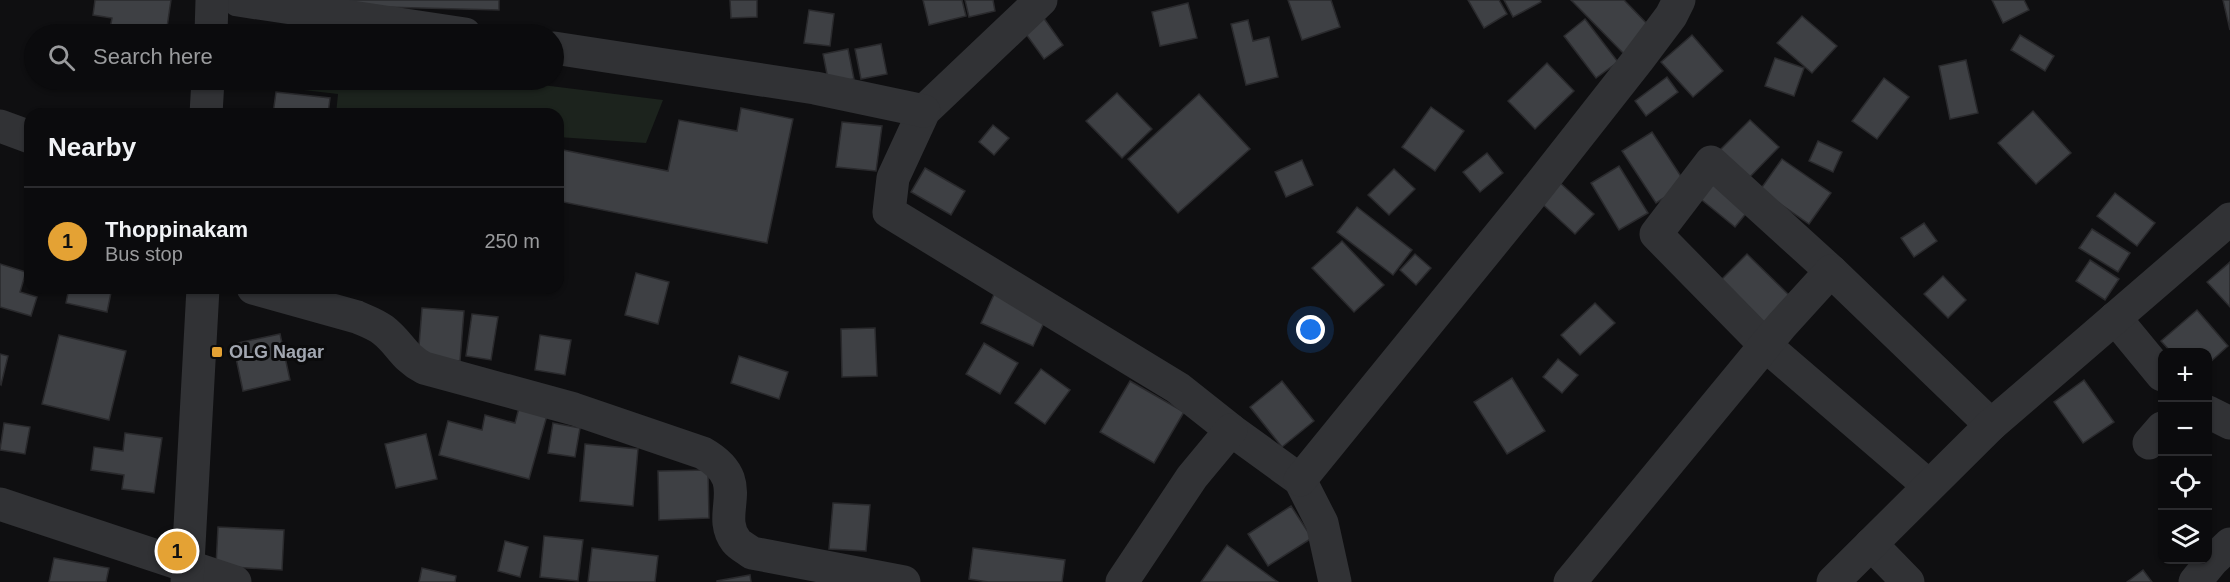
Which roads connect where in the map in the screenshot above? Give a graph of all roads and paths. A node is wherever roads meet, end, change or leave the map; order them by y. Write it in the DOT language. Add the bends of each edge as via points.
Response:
graph roads {
  1 [pos="212,0"];
  2 [pos="238,0"];
  3 [pos="1041,0"];
  4 [pos="1679,0"];
  5 [pos="211,24"];
  6 [pos="398,24"];
  7 [pos="564,50"];
  8 [pos="207,90"];
  9 [pos="206,108"];
  10 [pos="924,111"];
  11 [pos="0,126"];
  12 [pos="24,135"];
  13 [pos="2230,219"];
  14 [pos="1831,271"];
  15 [pos="203,294"];
  16 [pos="275,294"];
  17 [pos="2115,318"];
  18 [pos="1765,345"];
  19 [pos="2158,369"];
  20 [pos="2212,414"];
  21 [pos="2230,423"];
  22 [pos="1991,425"];
  23 [pos="1232,430"];
  24 [pos="1300,480"];
  25 [pos="1929,486"];
  26 [pos="0,504"];
  27 [pos="1871,544"];
  28 [pos="2230,544"];
  29 [pos="188,575"];
  30 [pos="235,582"];
  31 [pos="904,582"];
  32 [pos="1122,582"];
  33 [pos="1335,582"];
  34 [pos="1570,582"];
  35 [pos="1833,582"];
  36 [pos="1908,582"];
  37 [pos="2195,582"];
  1 -- 5 [label="street"];
  2 -- 6 [label="street"];
  3 -- 10 [label="street"];
  4 -- 24 [label="street" via="1638,60 1527,201"];
  7 -- 10 [label="street" via="815,88"];
  8 -- 9 [label="street"];
  10 -- 23 [label="street" via="892,178 889,212 1178,388"];
  11 -- 12 [label="street"];
  13 -- 17 [label="street"];
  14 -- 18 [label="street"];
  14 -- 18 [label="street" via="1711,162 1656,234"];
  14 -- 22 [label="street"];
  15 -- 29 [label="street"];
  16 -- 31 [label="street" via="372,323 411,361 424,368 574,409 716,460 726,471 730,484 731,532 737,543 752,553"];
  17 -- 19 [label="street"];
  17 -- 22 [label="street"];
  18 -- 25 [label="street"];
  18 -- 34 [label="street"];
  20 -- 21 [label="street"];
  22 -- 25 [label="street"];
  23 -- 24 [label="street"];
  23 -- 32 [label="street" via="1192,477"];
  24 -- 33 [label="street" via="1322,523"];
  25 -- 27 [label="street"];
  26 -- 29 [label="street"];
  27 -- 35 [label="street"];
  27 -- 36 [label="street"];
  28 -- 37 [label="street"];
  29 -- 30 [label="street"];
}
